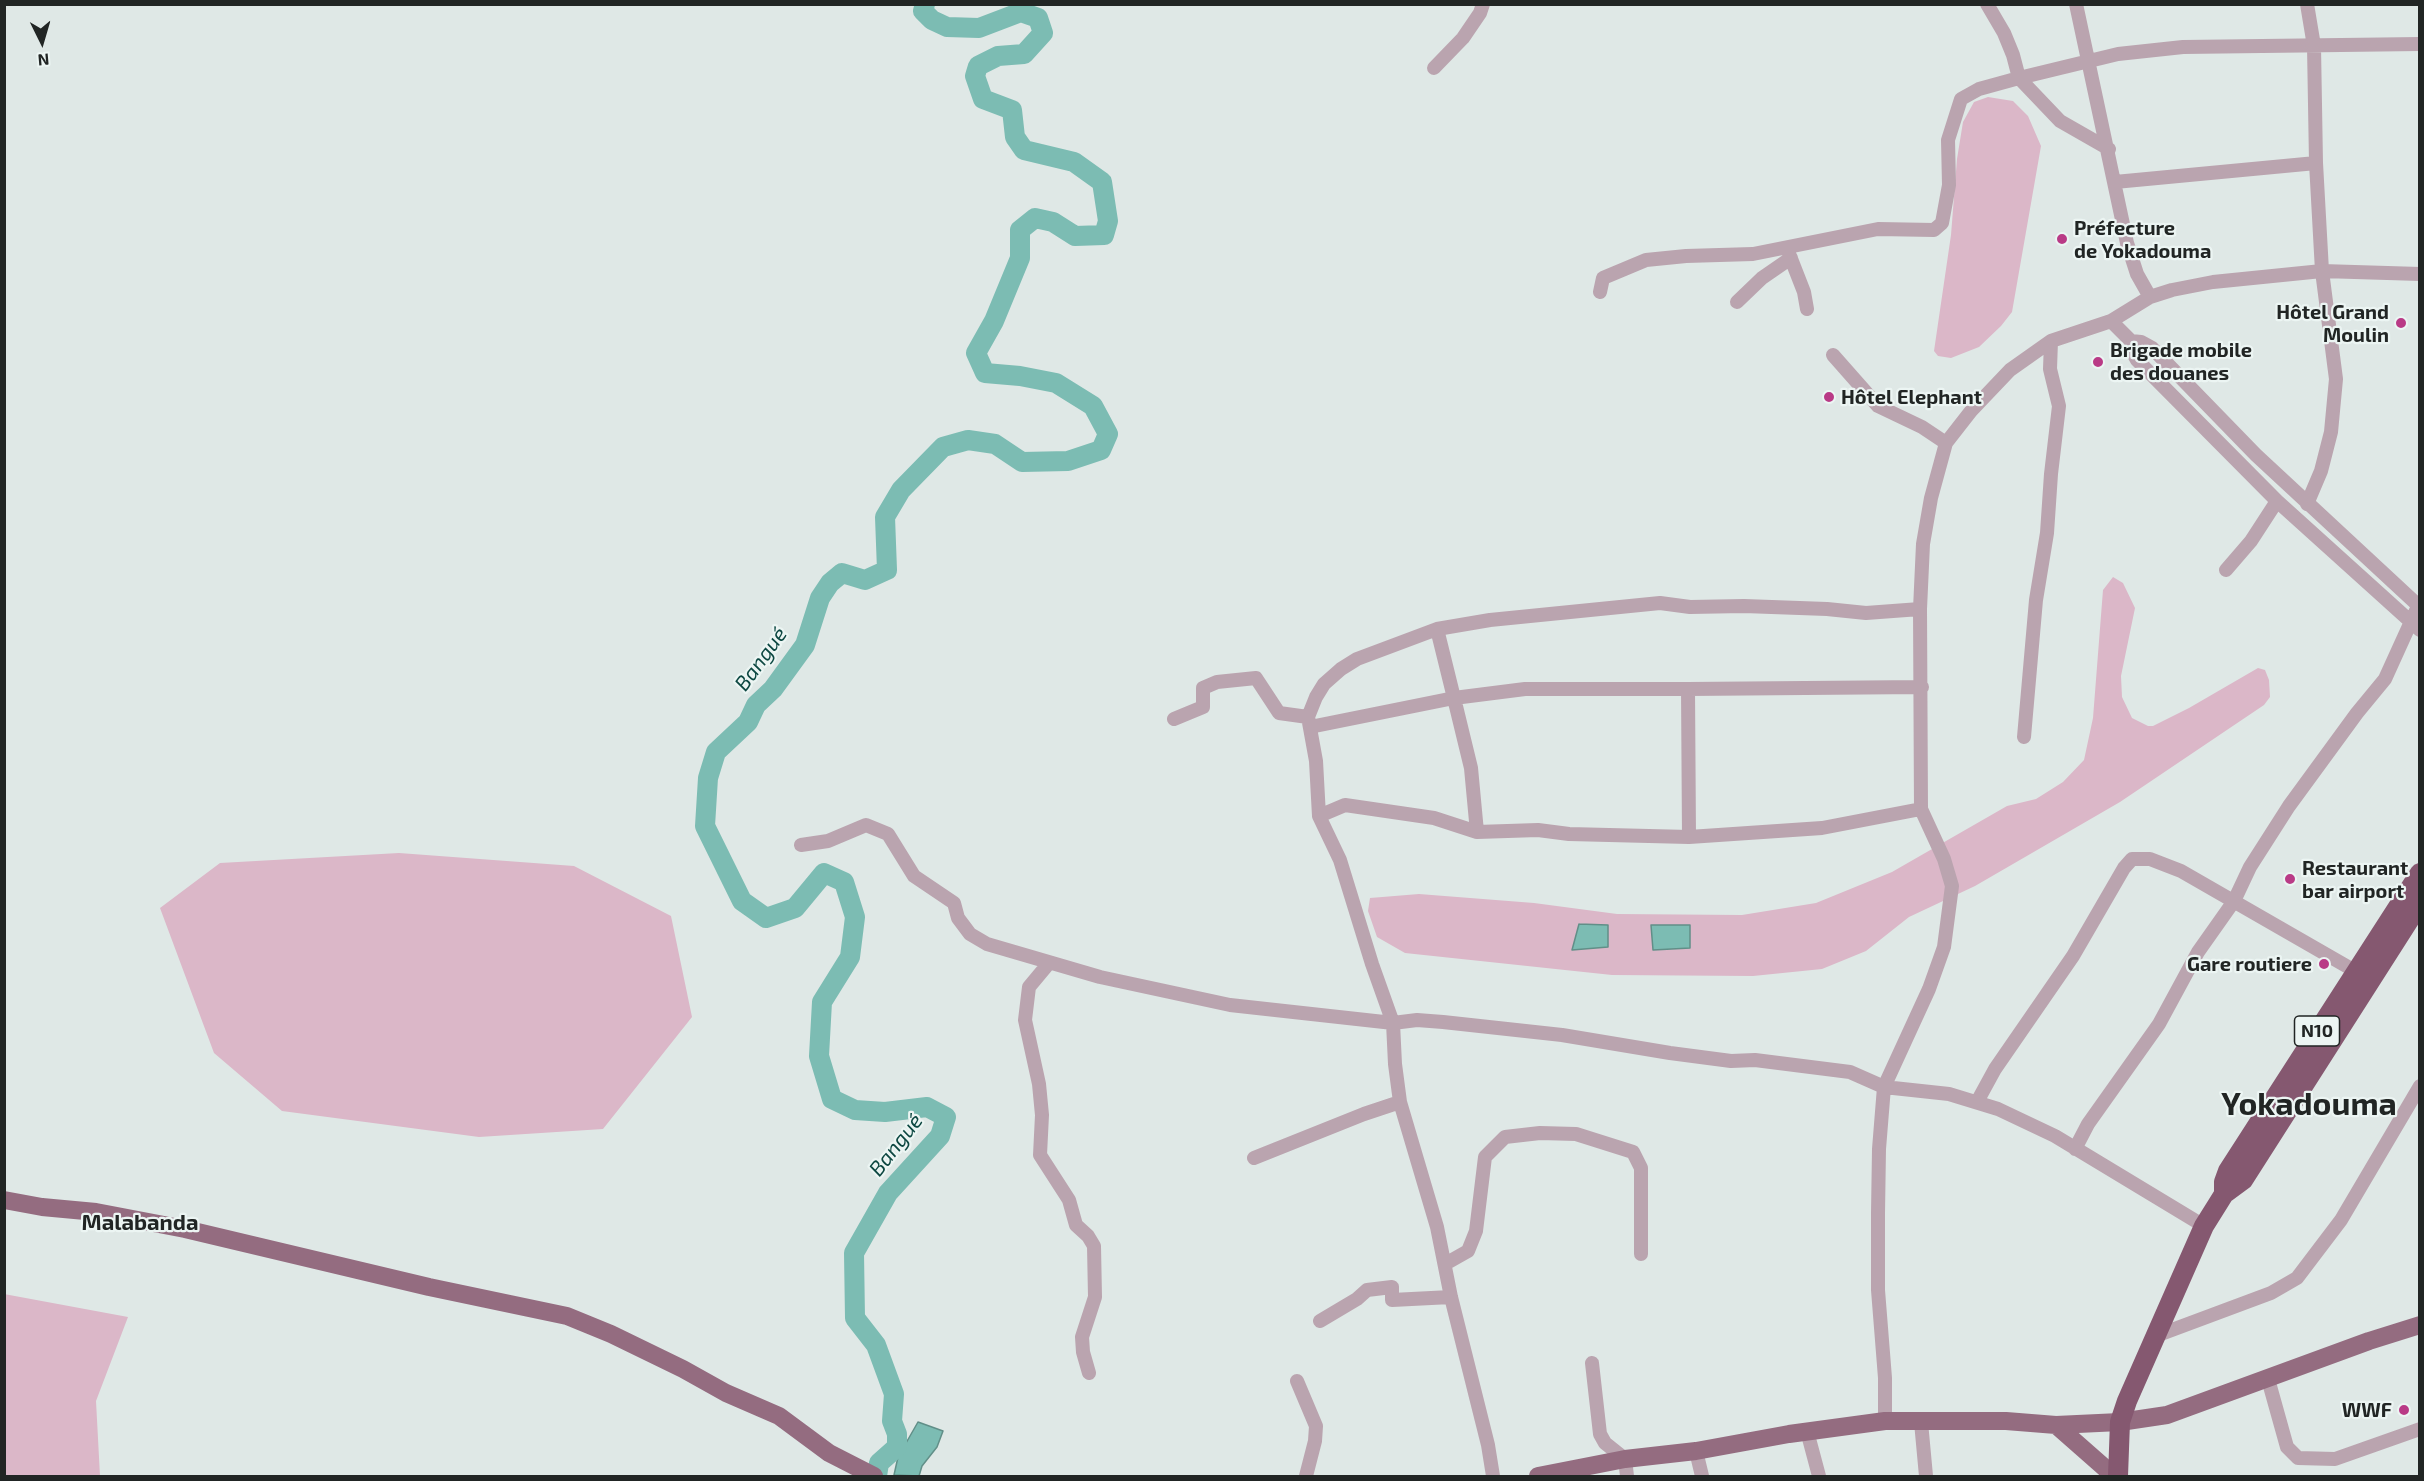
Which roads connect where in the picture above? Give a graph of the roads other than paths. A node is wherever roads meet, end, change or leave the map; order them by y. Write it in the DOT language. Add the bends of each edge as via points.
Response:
graph roads {
  1 [pos="1483,4"];
  2 [pos="1987,4"];
  3 [pos="2076,4"];
  4 [pos="2307,4"];
  5 [pos="2420,44"];
  6 [pos="2313,46"];
  7 [pos="2089,61"];
  8 [pos="1434,68"];
  9 [pos="2019,78"];
  10 [pos="2109,149"];
  11 [pos="2316,163"];
  12 [pos="2115,182"];
  13 [pos="1789,253"];
  14 [pos="2322,271"];
  15 [pos="2420,274"];
  16 [pos="1600,292"];
  17 [pos="2150,297"];
  18 [pos="1737,302"];
  19 [pos="1807,309"];
  20 [pos="2111,321"];
  21 [pos="2131,340"];
  22 [pos="2051,341"];
  23 [pos="1833,355"];
  24 [pos="1946,443"];
  25 [pos="2277,501"];
  26 [pos="2307,504"];
  27 [pos="2226,570"];
  28 [pos="2419,605"];
  29 [pos="1920,609"];
  30 [pos="2415,626"];
  31 [pos="1437,629"];
  32 [pos="1922,687"];
  33 [pos="1688,689"];
  34 [pos="1454,698"];
  35 [pos="1174,719"];
  36 [pos="1309,722"];
  37 [pos="2024,737"];
  38 [pos="1921,809"];
  39 [pos="1319,816"];
  40 [pos="1478,832"];
  41 [pos="1689,837"];
  42 [pos="801,845"];
  43 [pos="2420,873"];
  44 [pos="2234,901"];
  45 [pos="2420,903"];
  46 [pos="1049,963"];
  47 [pos="2355,971"];
  48 [pos="1393,1023"];
  49 [pos="2420,1086"];
  50 [pos="1884,1087"];
  51 [pos="1400,1102"];
  52 [pos="1977,1102"];
  53 [pos="2076,1149"];
  54 [pos="1254,1158"];
  55 [pos="2224,1194"];
  56 [pos="4,1200"];
  57 [pos="2204,1226"];
  58 [pos="1641,1254"];
  59 [pos="1444,1264"];
  60 [pos="1451,1297"];
  61 [pos="1320,1321"];
  62 [pos="2419,1326"];
  63 [pos="2153,1337"];
  64 [pos="1592,1364"];
  65 [pos="1089,1373"];
  66 [pos="2268,1379"];
  67 [pos="1297,1381"];
  68 [pos="1886,1420"];
  69 [pos="1921,1422"];
  70 [pos="2120,1422"];
  71 [pos="2056,1425"];
  72 [pos="2420,1429"];
  73 [pos="1807,1431"];
  74 [pos="1696,1451"];
  75 [pos="1626,1468"];
  76 [pos="867,1472"];
  77 [pos="1306,1476"];
  78 [pos="1493,1476"];
  79 [pos="1538,1476"];
  80 [pos="1702,1476"];
  81 [pos="1819,1476"];
  82 [pos="1926,1476"];
  83 [pos="2116,1476"];
  1 -- 8 [label="street" via="1463,38"];
  2 -- 9 [label="street" via="2004,33"];
  3 -- 7 [label="street"];
  4 -- 6 [label="street"];
  5 -- 6 [label="street"];
  6 -- 7 [label="street" via="2182,47"];
  6 -- 11 [label="street"];
  7 -- 9 [label="street"];
  7 -- 10 [label="street"];
  9 -- 10 [label="street" via="2061,121"];
  9 -- 13 [label="street" via="1979,89 1961,99 1948,140 1949,185 1942,223 1934,230 1878,229"];
  10 -- 12 [label="street"];
  11 -- 12 [label="street"];
  11 -- 14 [label="street"];
  12 -- 17 [label="street" via="2130,253"];
  13 -- 16 [label="street" via="1646,260 1603,278"];
  13 -- 18 [label="street"];
  13 -- 19 [label="street"];
  14 -- 15 [label="street"];
  14 -- 17 [label="street" via="2213,282"];
  14 -- 26 [label="street" via="2336,379 2331,432"];
  17 -- 20 [label="street"];
  20 -- 21 [label="street"];
  20 -- 22 [label="street"];
  21 -- 25 [label="street" via="2137,360"];
  21 -- 26 [label="street" via="2152,348"];
  22 -- 24 [label="street" via="2010,370"];
  22 -- 37 [label="street" via="2050,369 2059,405"];
  23 -- 24 [label="street" via="1878,406 1922,426"];
  24 -- 29 [label="street" via="1923,544"];
  25 -- 27 [label="street"];
  25 -- 30 [label="street"];
  26 -- 28 [label="street"];
  28 -- 30 [label="street"];
  29 -- 31 [label="street" via="1866,613 1631,604"];
  29 -- 32 [label="street"];
  30 -- 44 [label="street" via="2385,679 2289,806 2250,867"];
  31 -- 34 [label="street"];
  31 -- 36 [label="street" via="1357,659 1341,669 1316,697"];
  32 -- 33 [label="street"];
  32 -- 38 [label="street"];
  33 -- 34 [label="street" via="1525,689"];
  33 -- 41 [label="street"];
  34 -- 36 [label="street"];
  34 -- 40 [label="street" via="1471,768"];
  35 -- 36 [label="street" via="1203,707 1203,688 1217,682 1256,678 1280,713"];
  36 -- 39 [label="street"];
  38 -- 41 [label="street" via="1822,828"];
  38 -- 50 [label="street" via="1952,886 1949,913 1944,946 1929,989"];
  39 -- 40 [label="street" via="1346,805 1434,818"];
  39 -- 48 [label="street" via="1340,860"];
  40 -- 41 [label="street" via="1538,830"];
  42 -- 46 [label="street" via="828,841 866,825 888,834 914,876 954,903 958,918 970,934 987,944"];
  43 -- 47 [label="highway, N10"];
  44 -- 47 [label="street"];
  44 -- 52 [label="street" via="2181,871 2150,859 2132,859"];
  44 -- 53 [label="street" via="2198,952 2159,1024 2088,1124"];
  45 -- 55 [label="highway, N10" via="2243,1180"];
  46 -- 48 [label="street" via="1230,1005"];
  46 -- 65 [label="street" via="1029,987 1025,1020 1039,1084 1040,1155 1069,1200 1076,1225 1094,1246 1095,1297 1082,1337"];
  47 -- 55 [label="highway, N10" via="2228,1171"];
  48 -- 50 [label="street" via="1443,1022 1562,1035 1670,1053 1850,1072"];
  48 -- 51 [label="street"];
  49 -- 63 [label="street" via="2341,1220 2297,1278 2271,1293"];
  50 -- 52 [label="street" via="1950,1094"];
  50 -- 68 [label="street" via="1879,1149 1878,1290"];
  51 -- 54 [label="street"];
  51 -- 59 [label="street"];
  52 -- 53 [label="street"];
  53 -- 57 [label="street"];
  55 -- 57 [label="highway, N10"];
  56 -- 76 [label="main road" via="184,1229 567,1316 779,1416 829,1453"];
  57 -- 63 [label="highway, N10"];
  58 -- 59 [label="street" via="1641,1168 1633,1152 1576,1134 1540,1133 1505,1137 1485,1157 1476,1231 1467,1251"];
  59 -- 60 [label="street"];
  60 -- 61 [label="street" via="1392,1300 1392,1287 1366,1290"];
  60 -- 78 [label="street"];
  62 -- 66 [label="main road"];
  63 -- 70 [label="highway, N10"];
  64 -- 75 [label="street" via="1600,1434"];
  66 -- 70 [label="main road" via="2167,1415"];
  66 -- 72 [label="street" via="2287,1447 2298,1458 2335,1459"];
  67 -- 77 [label="street" via="1316,1426"];
  68 -- 69 [label="main road"];
  68 -- 73 [label="main road"];
  69 -- 71 [label="main road" via="2006,1420"];
  69 -- 82 [label="street"];
  70 -- 71 [label="main road"];
  70 -- 83 [label="highway, N10"];
  71 -- 83 [label="main road"];
  73 -- 74 [label="main road"];
  73 -- 81 [label="street"];
  74 -- 75 [label="main road"];
  74 -- 80 [label="street"];
  75 -- 79 [label="main road"];
}
